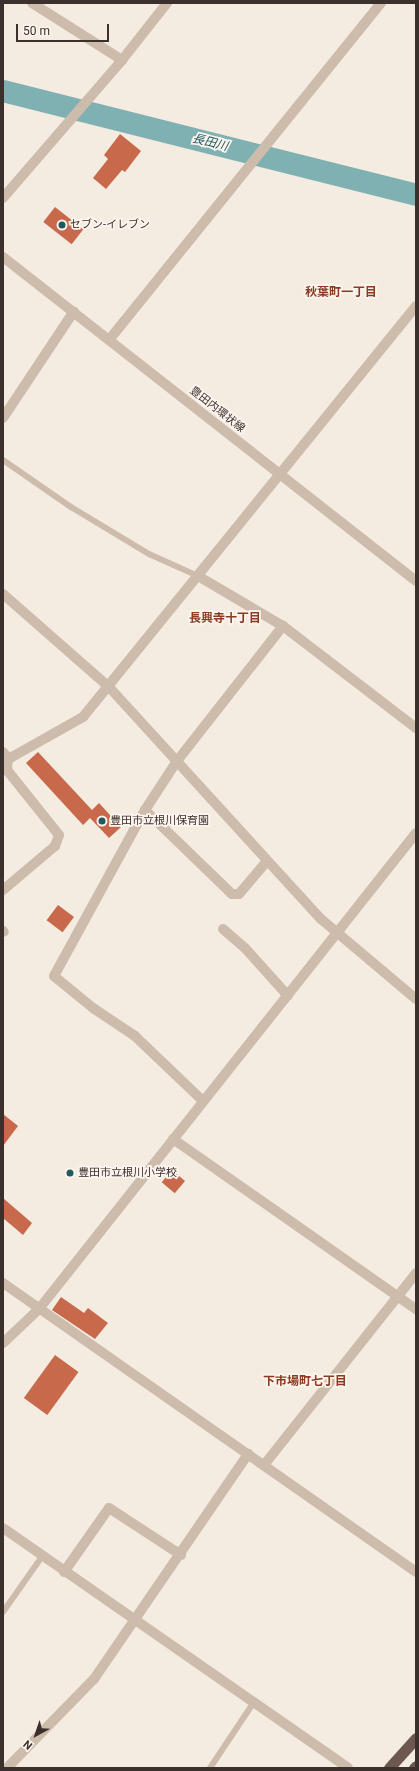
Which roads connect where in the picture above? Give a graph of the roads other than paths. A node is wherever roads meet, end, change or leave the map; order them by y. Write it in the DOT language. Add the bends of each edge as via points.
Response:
graph roads {
  1 [pos="32,3"];
  2 [pos="167,3"];
  3 [pos="381,3"];
  4 [pos="122,60"];
  5 [pos="3,198"];
  6 [pos="3,257"];
  7 [pos="416,306"];
  8 [pos="74,311"];
  9 [pos="108,340"];
  10 [pos="3,418"];
  11 [pos="3,460"];
  12 [pos="280,474"];
  13 [pos="198,576"];
  14 [pos="416,581"];
  15 [pos="3,594"];
  16 [pos="283,626"];
  17 [pos="109,687"];
  18 [pos="416,728"];
  19 [pos="5,757"];
  20 [pos="177,761"];
  21 [pos="146,810"];
  22 [pos="416,833"];
  23 [pos="267,861"];
  24 [pos="3,890"];
  25 [pos="223,929"];
  26 [pos="336,933"];
  27 [pos="288,996"];
  28 [pos="416,1000"];
  29 [pos="203,1101"];
  30 [pos="173,1139"];
  31 [pos="416,1272"];
  32 [pos="3,1283"];
  33 [pos="396,1297"];
  34 [pos="39,1309"];
  35 [pos="416,1309"];
  36 [pos="3,1343"];
  37 [pos="248,1454"];
  38 [pos="264,1465"];
  39 [pos="3,1528"];
  40 [pos="43,1555"];
  41 [pos="180,1555"];
  42 [pos="64,1572"];
  43 [pos="416,1572"];
  44 [pos="3,1612"];
  45 [pos="135,1622"];
  46 [pos="254,1702"];
  47 [pos="416,1738"];
  48 [pos="7,1768"];
  49 [pos="210,1768"];
  50 [pos="348,1768"];
  51 [pos="389,1768"];
  1 -- 4 [label="street"];
  2 -- 4 [label="street"];
  3 -- 9 [label="street"];
  4 -- 5 [label="street"];
  6 -- 8 [label="street, 豊田内環状線"];
  7 -- 12 [label="street"];
  8 -- 9 [label="street, 豊田内環状線"];
  8 -- 10 [label="street"];
  9 -- 12 [label="street, 豊田内環状線"];
  11 -- 13 [label="lane" via="71,507 143,550"];
  12 -- 13 [label="street"];
  12 -- 14 [label="street, 豊田内環状線"];
  13 -- 16 [label="street"];
  13 -- 17 [label="street"];
  15 -- 17 [label="street"];
  16 -- 18 [label="street"];
  16 -- 20 [label="street"];
  17 -- 19 [label="street" via="83,717"];
  17 -- 20 [label="street"];
  19 -- 24 [label="street" via="7,770 59,834 55,846"];
  20 -- 21 [label="street"];
  20 -- 23 [label="street"];
  21 -- 23 [label="street" via="232,894 239,894"];
  21 -- 29 [label="street" via="54,976 93,1008 135,1036"];
  22 -- 26 [label="street"];
  23 -- 26 [label="street"];
  25 -- 27 [label="street" via="245,948"];
  26 -- 27 [label="street"];
  26 -- 28 [label="street"];
  27 -- 29 [label="street"];
  29 -- 30 [label="street"];
  30 -- 33 [label="street"];
  30 -- 34 [label="street"];
  31 -- 33 [label="street"];
  32 -- 34 [label="street"];
  33 -- 35 [label="street"];
  33 -- 38 [label="street"];
  34 -- 36 [label="street"];
  34 -- 37 [label="street"];
  37 -- 38 [label="street"];
  37 -- 41 [label="street"];
  38 -- 43 [label="street"];
  39 -- 40 [label="street"];
  40 -- 42 [label="street"];
  40 -- 44 [label="lane"];
  41 -- 42 [label="street" via="109,1508"];
  41 -- 45 [label="street"];
  42 -- 45 [label="street"];
  45 -- 46 [label="street"];
  45 -- 48 [label="street" via="94,1679"];
  46 -- 49 [label="lane"];
  46 -- 50 [label="street"];
  47 -- 51 [label="highway"];
}
